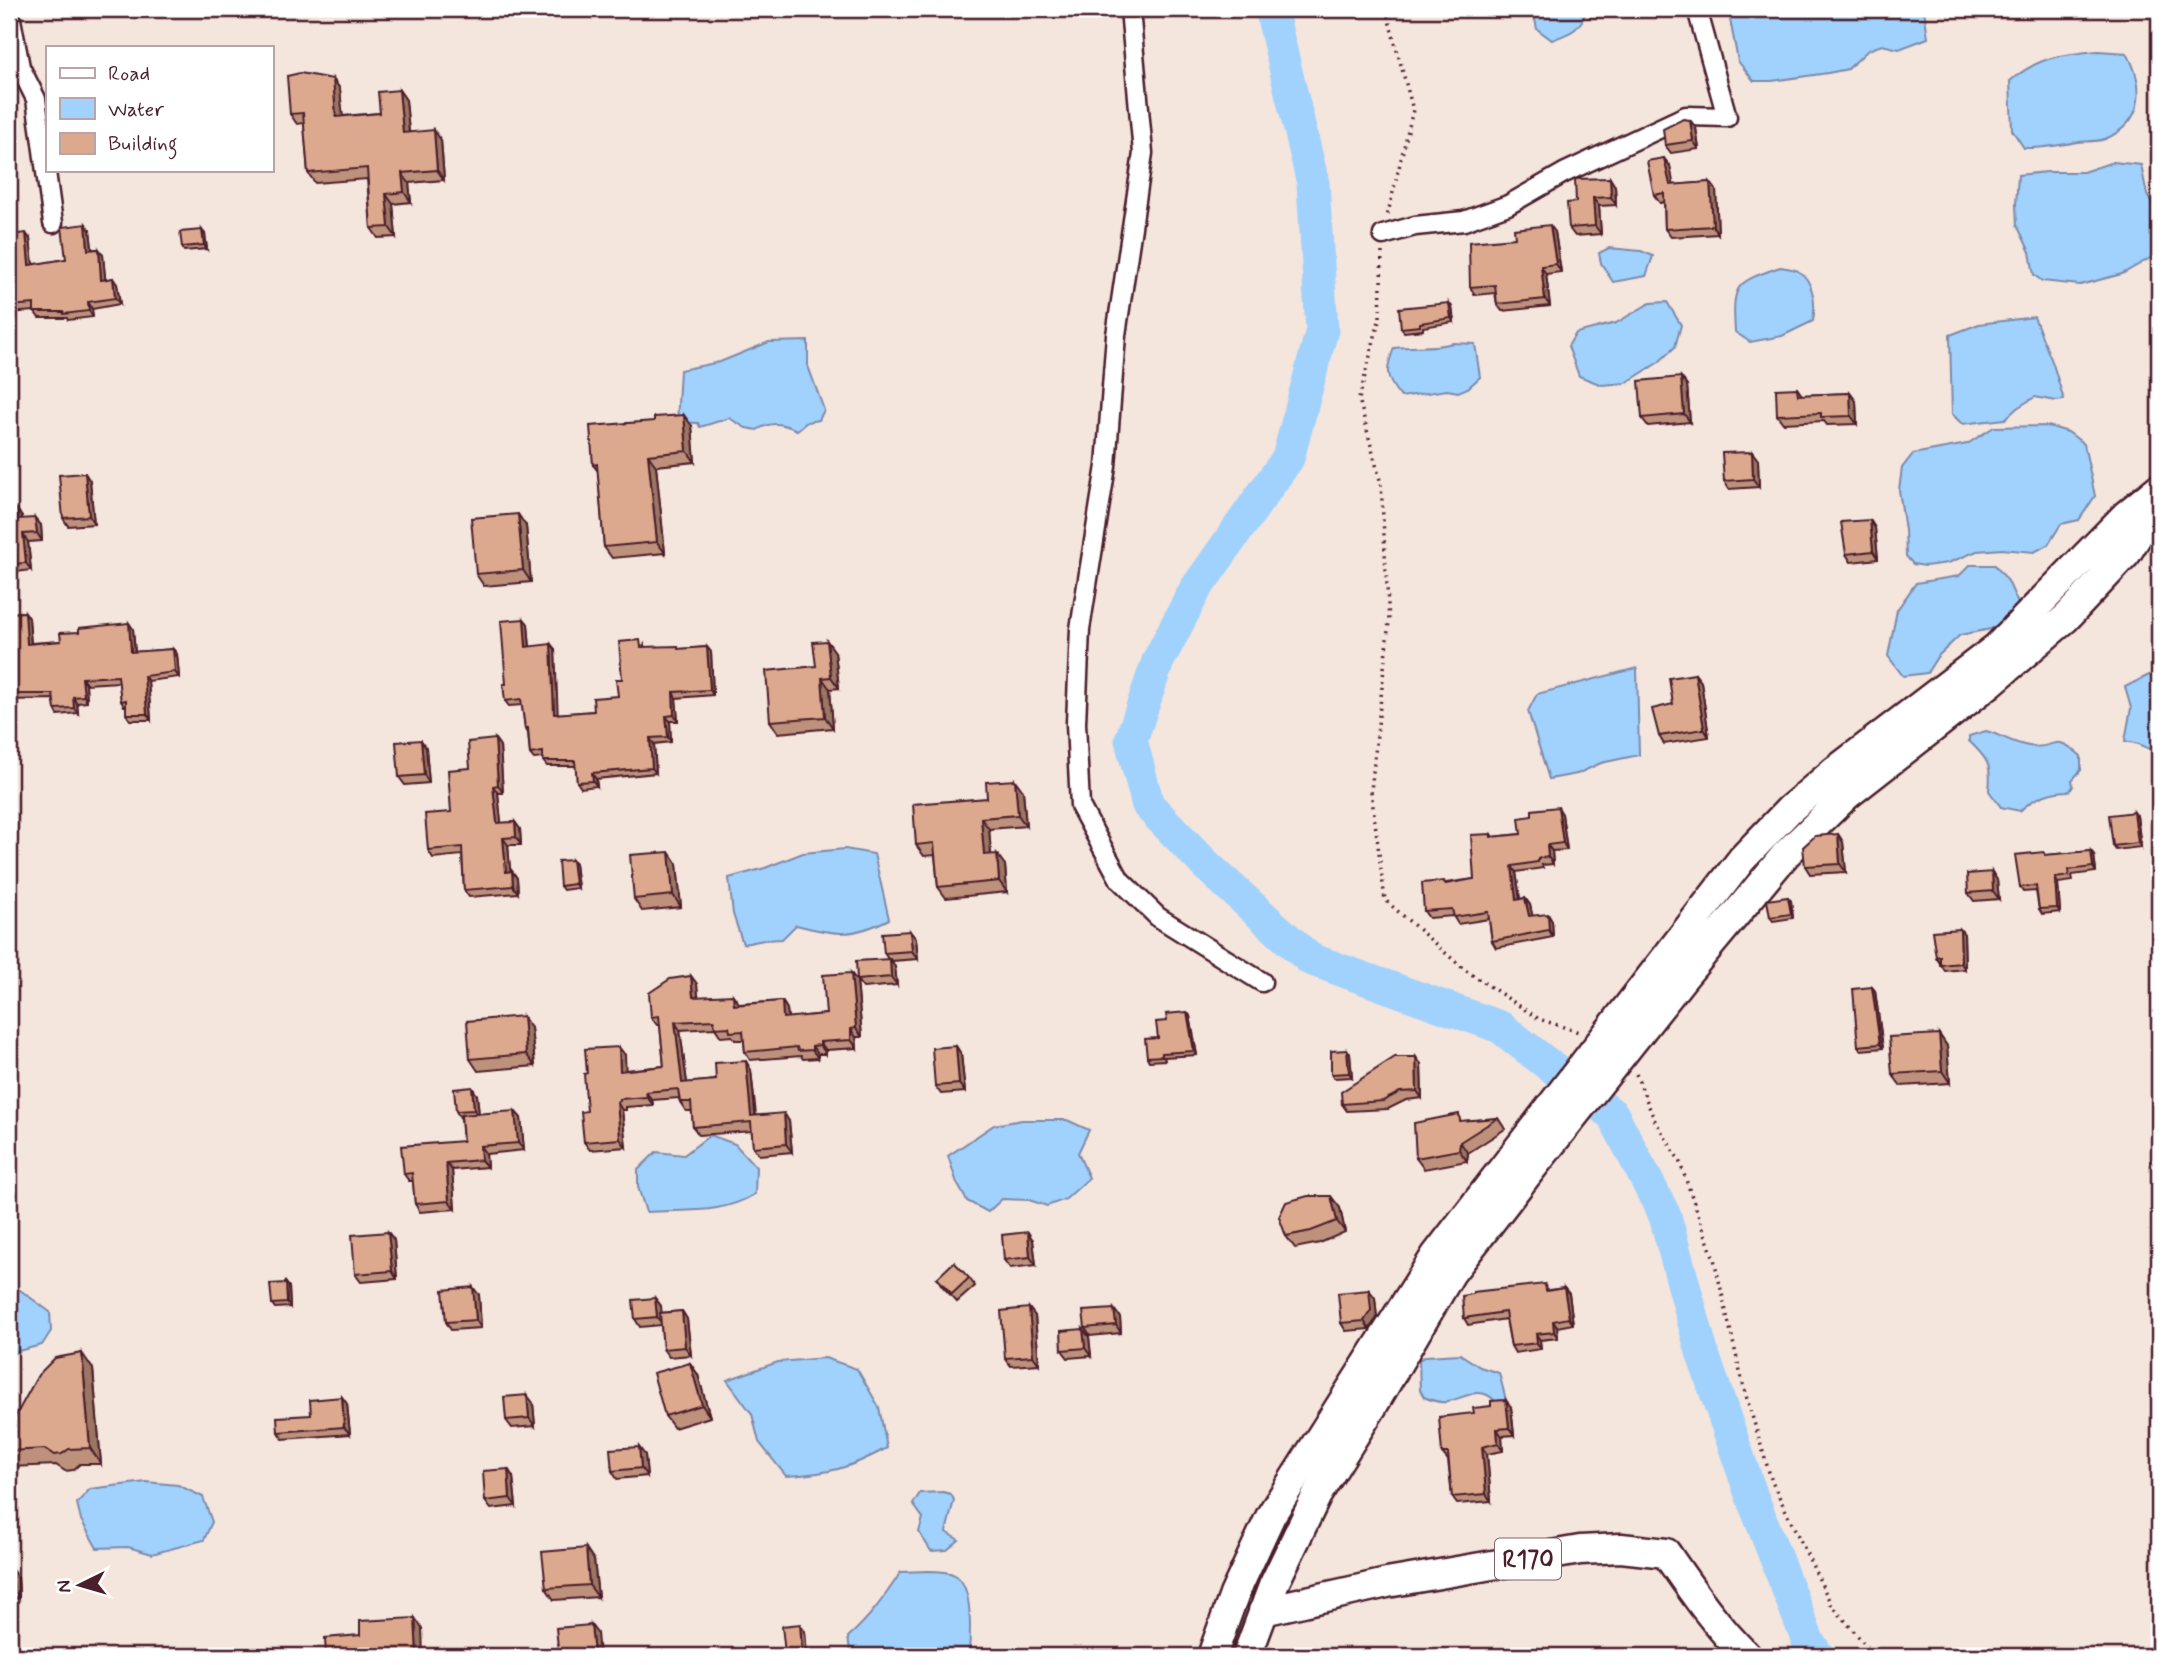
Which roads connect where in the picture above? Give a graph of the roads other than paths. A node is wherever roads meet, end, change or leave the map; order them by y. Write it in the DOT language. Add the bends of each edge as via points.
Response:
graph roads {
  1 [pos="9,9"];
  2 [pos="1130,9"];
  3 [pos="1697,9"];
  4 [pos="46,172"];
  5 [pos="46,172"];
  6 [pos="53,223"];
  7 [pos="1382,234"];
  8 [pos="2159,488"];
  9 [pos="2159,501"];
  10 [pos="1262,982"];
  11 [pos="1610,1053"];
  12 [pos="1524,1160"];
  13 [pos="1263,1611"];
  14 [pos="1212,1656"];
  15 [pos="1247,1656"];
  16 [pos="1747,1656"];
  1 -- 4 [label="street" via="20,67 36,99"];
  2 -- 10 [label="street" via="1143,153 1116,335 1106,466 1080,629 1076,723 1080,806 1120,880 1158,917"];
  3 -- 7 [label="street" via="1727,117 1686,116 1564,173 1508,205 1464,220"];
  5 -- 6 [label="street"];
  8 -- 11 [label="main road" via="2126,514 1997,646 1790,808 1742,859"];
  9 -- 11 [label="main road" via="2126,554 2066,618 1847,795 1786,854 1682,979"];
  11 -- 12 [label="main road"];
  12 -- 13 [label="main road" via="1317,1495"];
  12 -- 14 [label="main road" via="1436,1255 1271,1515"];
  13 -- 15 [label="main road"];
  13 -- 16 [label="main road, R170" via="1387,1583 1580,1550 1621,1548 1666,1553 1707,1613"];
}
